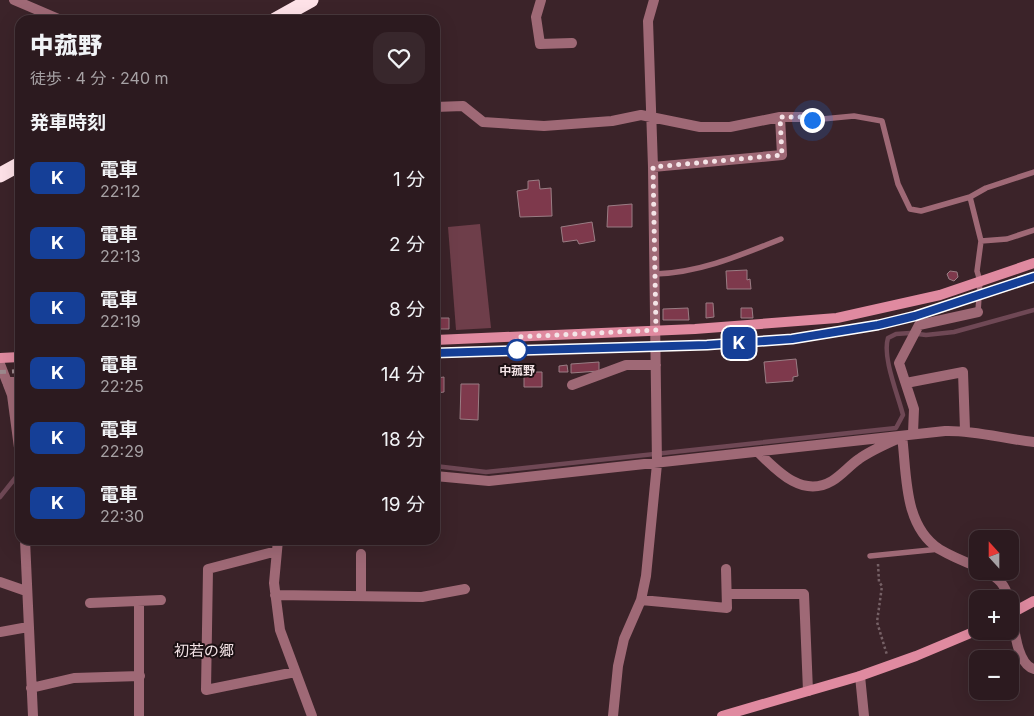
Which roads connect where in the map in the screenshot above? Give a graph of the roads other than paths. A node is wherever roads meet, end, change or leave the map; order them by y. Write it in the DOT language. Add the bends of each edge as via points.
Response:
graph roads {
  1 [pos="14,0"];
  2 [pos="311,0"];
  3 [pos="541,0"];
  4 [pos="654,0"];
  5 [pos="49,15"];
  6 [pos="284,15"];
  7 [pos="572,43"];
  8 [pos="440,107"];
  9 [pos="652,116"];
  10 [pos="780,117"];
  11 [pos="807,117"];
  12 [pos="15,167"];
  13 [pos="653,167"];
  14 [pos="1034,172"];
  15 [pos="0,175"];
  16 [pos="970,197"];
  17 [pos="1034,230"];
  18 [pos="781,239"];
  19 [pos="982,242"];
  20 [pos="1034,263"];
  21 [pos="655,274"];
  22 [pos="980,281"];
  23 [pos="978,312"];
  24 [pos="656,330"];
  25 [pos="440,340"];
  26 [pos="15,357"];
  27 [pos="0,358"];
  28 [pos="0,364"];
  29 [pos="656,365"];
  30 [pos="7,382"];
  31 [pos="15,382"];
  32 [pos="906,383"];
  33 [pos="572,385"];
  34 [pos="15,411"];
  35 [pos="965,430"];
  36 [pos="907,435"];
  37 [pos="1034,442"];
  38 [pos="759,453"];
  39 [pos="657,463"];
  40 [pos="440,476"];
  41 [pos="24,545"];
  42 [pos="277,545"];
  43 [pos="940,549"];
  44 [pos="360,554"];
  45 [pos="870,556"];
  46 [pos="969,563"];
  47 [pos="726,569"];
  48 [pos="0,582"];
  49 [pos="465,589"];
  50 [pos="26,590"];
  51 [pos="727,594"];
  52 [pos="275,595"];
  53 [pos="362,596"];
  54 [pos="161,600"];
  55 [pos="641,600"];
  56 [pos="139,601"];
  57 [pos="1034,601"];
  58 [pos="90,603"];
  59 [pos="1019,607"];
  60 [pos="28,627"];
  61 [pos="0,632"];
  62 [pos="969,634"];
  63 [pos="1017,640"];
  64 [pos="1034,669"];
  65 [pos="295,672"];
  66 [pos="140,676"];
  67 [pos="860,676"];
  68 [pos="31,688"];
  69 [pos="808,691"];
  70 [pos="33,716"];
  71 [pos="139,716"];
  72 [pos="312,716"];
  73 [pos="612,716"];
  74 [pos="722,716"];
  75 [pos="864,716"];
  1 -- 5 [label="street"];
  2 -- 6 [label="highway"];
  3 -- 7 [label="street" via="536,18 540,44"];
  4 -- 9 [label="street" via="648,21"];
  8 -- 9 [label="street" via="463,106 483,122 544,126"];
  9 -- 10 [label="street" via="700,127 730,127"];
  9 -- 13 [label="street"];
  10 -- 11 [label="street"];
  10 -- 13 [label="street" via="782,155"];
  11 -- 16 [label="lane" via="812,120 854,116 882,121 890,159 910,209 920,211"];
  12 -- 15 [label="highway"];
  13 -- 21 [label="street"];
  14 -- 16 [label="lane" via="986,188"];
  16 -- 19 [label="lane"];
  17 -- 19 [label="lane" via="1008,239"];
  18 -- 21 [label="lane" via="727,260"];
  19 -- 22 [label="lane" via="977,271"];
  20 -- 22 [label="street"];
  21 -- 24 [label="street"];
  22 -- 23 [label="lane"];
  22 -- 24 [label="street" via="940,295 837,318"];
  23 -- 32 [label="street" via="919,325 899,364"];
  24 -- 25 [label="street"];
  24 -- 29 [label="street"];
  26 -- 27 [label="street"];
  28 -- 30 [label="street"];
  29 -- 33 [label="street" via="626,365"];
  29 -- 39 [label="street"];
  30 -- 31 [label="street"];
  30 -- 34 [label="street"];
  32 -- 35 [label="street" via="963,372"];
  32 -- 36 [label="street" via="914,409"];
  35 -- 36 [label="street"];
  35 -- 37 [label="street"];
  36 -- 38 [label="street"];
  36 -- 38 [label="street" via="860,458 831,482 812,486 797,485"];
  36 -- 43 [label="street" via="913,518"];
  38 -- 39 [label="street"];
  39 -- 40 [label="street" via="489,481"];
  39 -- 55 [label="street"];
  41 -- 50 [label="street"];
  42 -- 52 [label="street"];
  42 -- 65 [label="street" via="208,569 206,690"];
  43 -- 45 [label="lane"];
  43 -- 46 [label="street"];
  44 -- 53 [label="street"];
  47 -- 51 [label="street"];
  48 -- 50 [label="street"];
  49 -- 53 [label="street" via="422,597"];
  50 -- 60 [label="street"];
  51 -- 55 [label="street" via="727,608"];
  51 -- 69 [label="street" via="804,594"];
  52 -- 53 [label="street"];
  52 -- 65 [label="street" via="280,630"];
  54 -- 56 [label="street"];
  55 -- 73 [label="street" via="624,639"];
  56 -- 58 [label="street"];
  56 -- 66 [label="street"];
  57 -- 59 [label="street"];
  60 -- 61 [label="street"];
  60 -- 68 [label="street"];
  62 -- 67 [label="street"];
  63 -- 64 [label="street" via="1021,657"];
  65 -- 72 [label="street"];
  66 -- 68 [label="street" via="74,678"];
  66 -- 71 [label="street"];
  67 -- 69 [label="street"];
  67 -- 75 [label="street"];
  68 -- 70 [label="street"];
  69 -- 74 [label="street"];
}
